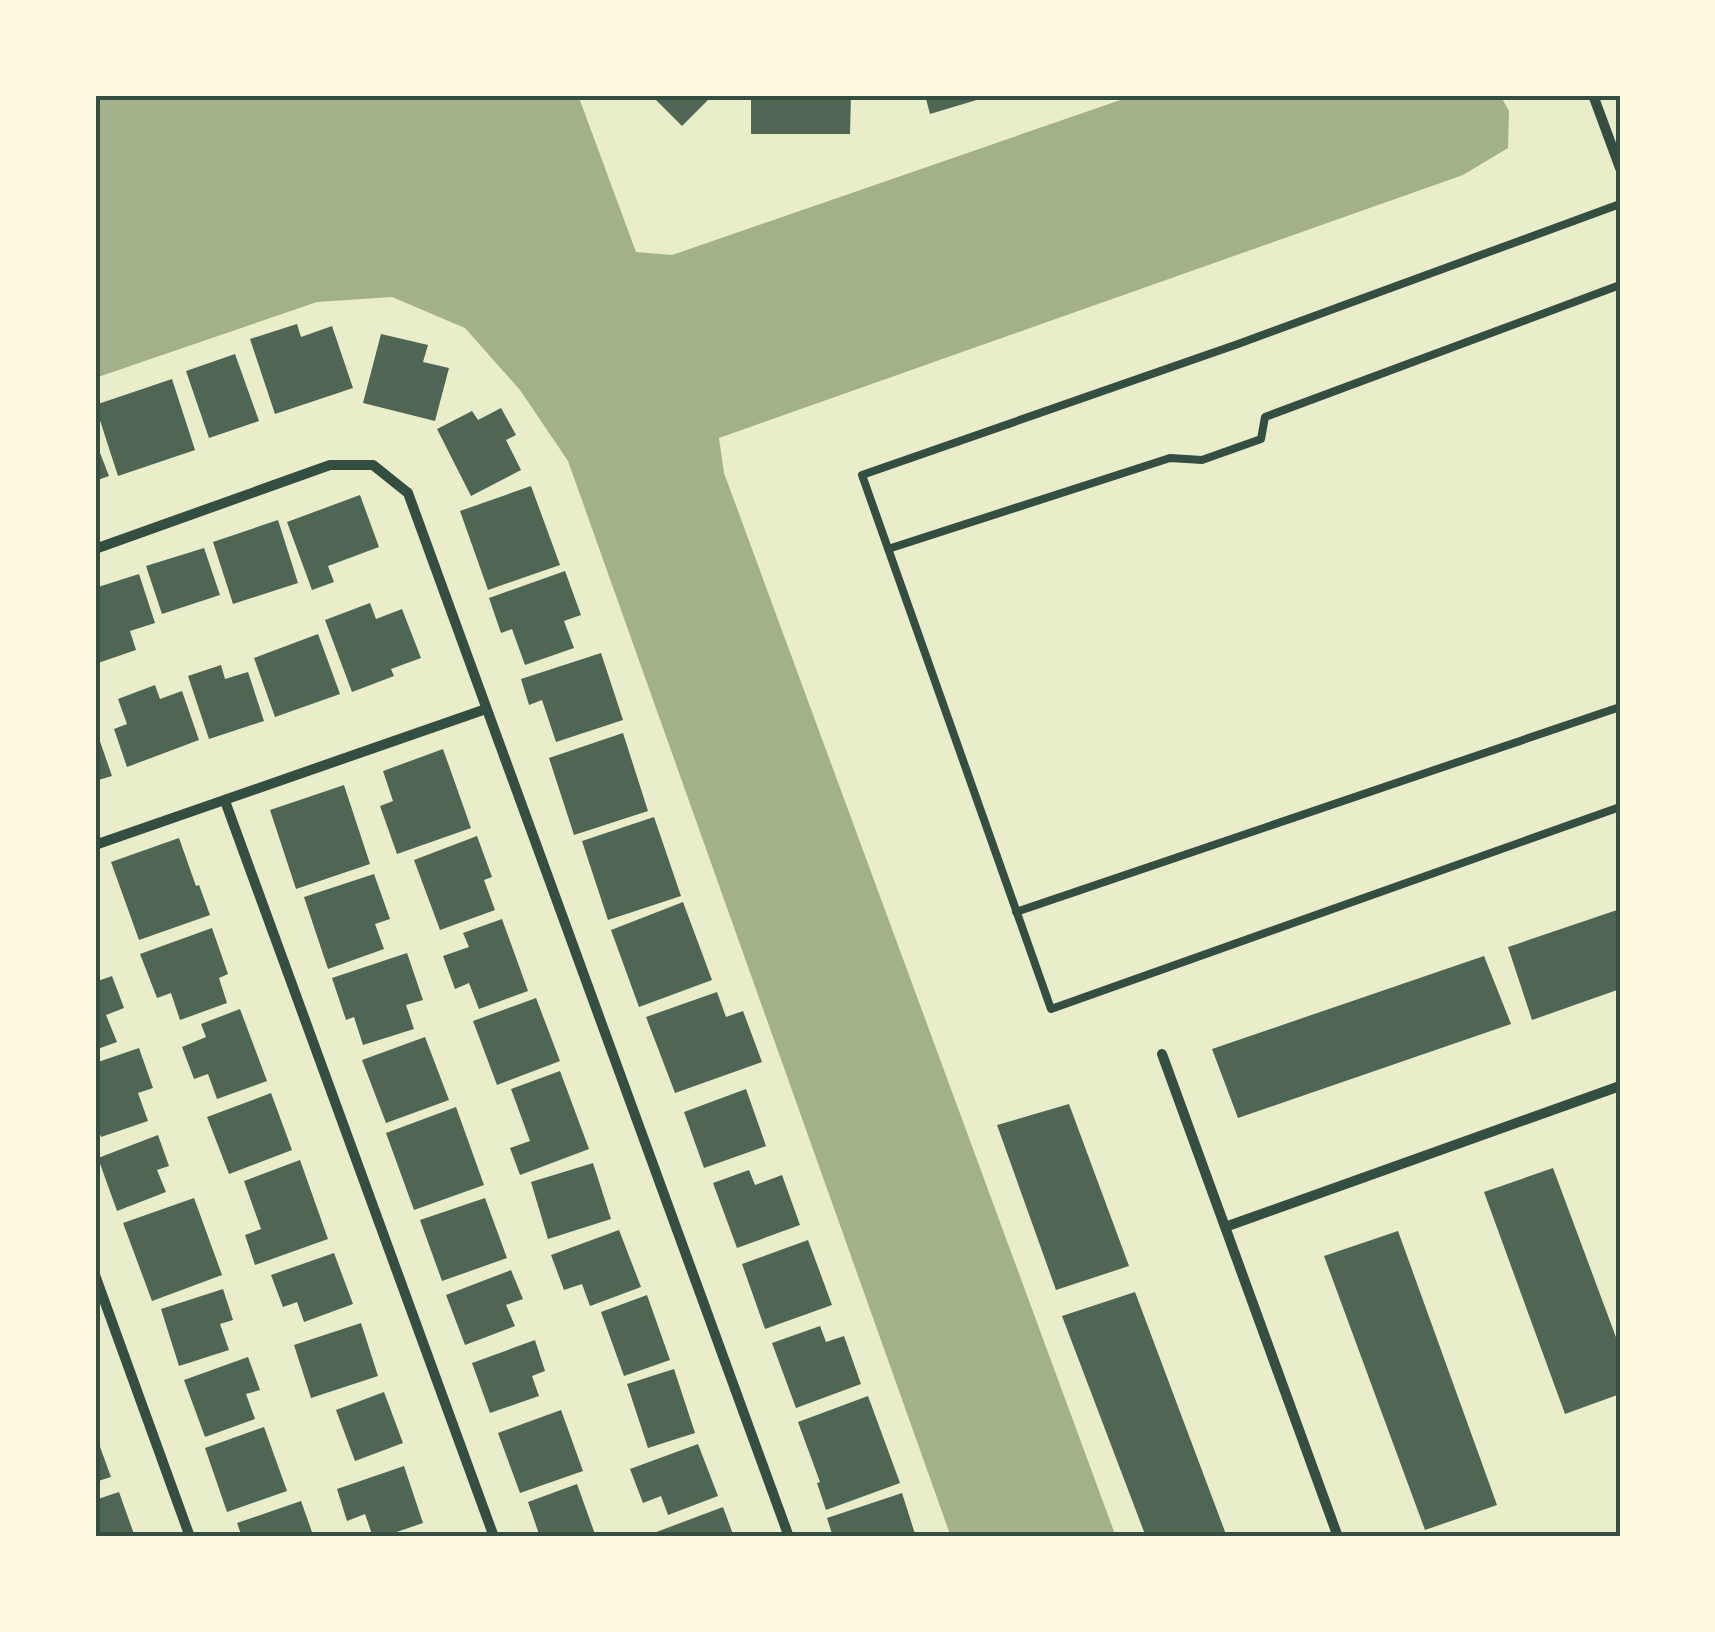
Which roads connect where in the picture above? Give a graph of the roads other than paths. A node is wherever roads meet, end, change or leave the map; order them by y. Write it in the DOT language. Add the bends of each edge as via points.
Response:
graph roads {
  1 [pos="1593,95"];
  2 [pos="1620,168"];
  3 [pos="1620,204"];
  4 [pos="1620,285"];
  5 [pos="95,549"];
  6 [pos="888,549"];
  7 [pos="1620,706"];
  8 [pos="486,709"];
  9 [pos="224,801"];
  10 [pos="1620,806"];
  11 [pos="95,844"];
  12 [pos="1016,912"];
  13 [pos="1162,1054"];
  14 [pos="1620,1086"];
  15 [pos="1225,1228"];
  16 [pos="95,1275"];
  17 [pos="190,1537"];
  18 [pos="494,1537"];
  19 [pos="789,1537"];
  20 [pos="1338,1537"];
  1 -- 2 [label="street"];
  3 -- 6 [label="lane" via="862,474"];
  4 -- 6 [label="lane" via="1265,417 1261,439 1202,460 1170,458"];
  5 -- 8 [label="street" via="330,465 373,465 408,493"];
  6 -- 12 [label="lane"];
  7 -- 12 [label="lane"];
  8 -- 9 [label="street"];
  8 -- 19 [label="street"];
  9 -- 11 [label="street"];
  9 -- 18 [label="street"];
  10 -- 12 [label="lane" via="1050,1010"];
  13 -- 15 [label="street"];
  14 -- 15 [label="street"];
  15 -- 20 [label="street"];
  16 -- 17 [label="street"];
}
